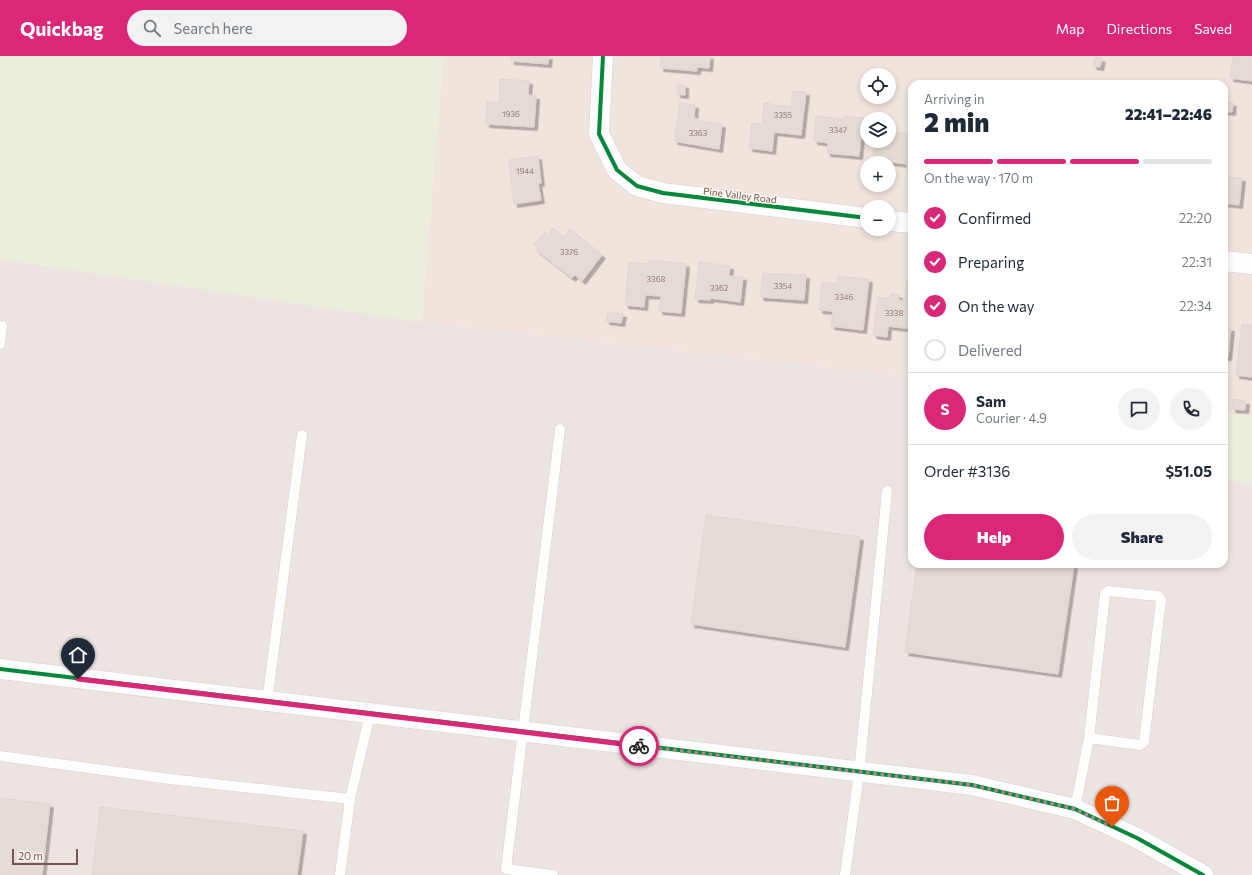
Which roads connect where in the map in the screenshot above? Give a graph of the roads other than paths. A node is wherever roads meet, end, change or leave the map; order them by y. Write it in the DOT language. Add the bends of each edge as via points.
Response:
graph roads {
  1 [pos="603,56"];
  2 [pos="860,217"];
  3 [pos="896,222"];
  4 [pos="908,223"];
  5 [pos="1228,261"];
  6 [pos="1252,264"];
  7 [pos="2,326"];
  8 [pos="0,344"];
  9 [pos="560,429"];
  10 [pos="302,436"];
  11 [pos="887,491"];
  12 [pos="0,669"];
  13 [pos="266,702"];
  14 [pos="370,714"];
  15 [pos="522,732"];
  16 [pos="1089,738"];
  17 [pos="0,756"];
  18 [pos="859,773"];
  19 [pos="350,799"];
  20 [pos="1075,809"];
  21 [pos="340,875"];
  22 [pos="553,875"];
  23 [pos="845,875"];
  24 [pos="1204,875"];
  1 -- 2 [label="street, Pine Valley Road" via="599,134 617,170 637,186 663,193"];
  3 -- 4 [label="street"];
  5 -- 6 [label="street"];
  7 -- 8 [label="lane"];
  9 -- 15 [label="lane"];
  10 -- 13 [label="lane"];
  11 -- 18 [label="lane"];
  12 -- 13 [label="street"];
  13 -- 14 [label="street"];
  14 -- 15 [label="street"];
  14 -- 19 [label="lane"];
  15 -- 18 [label="street"];
  15 -- 22 [label="lane" via="506,869"];
  16 -- 16 [label="lane" via="1105,594 1108,591 1158,596 1161,600 1144,742 1140,745"];
  16 -- 20 [label="lane"];
  17 -- 19 [label="lane" via="170,779"];
  18 -- 20 [label="street" via="972,785"];
  18 -- 23 [label="lane"];
  19 -- 21 [label="lane"];
  20 -- 24 [label="street" via="1137,838"];
}
